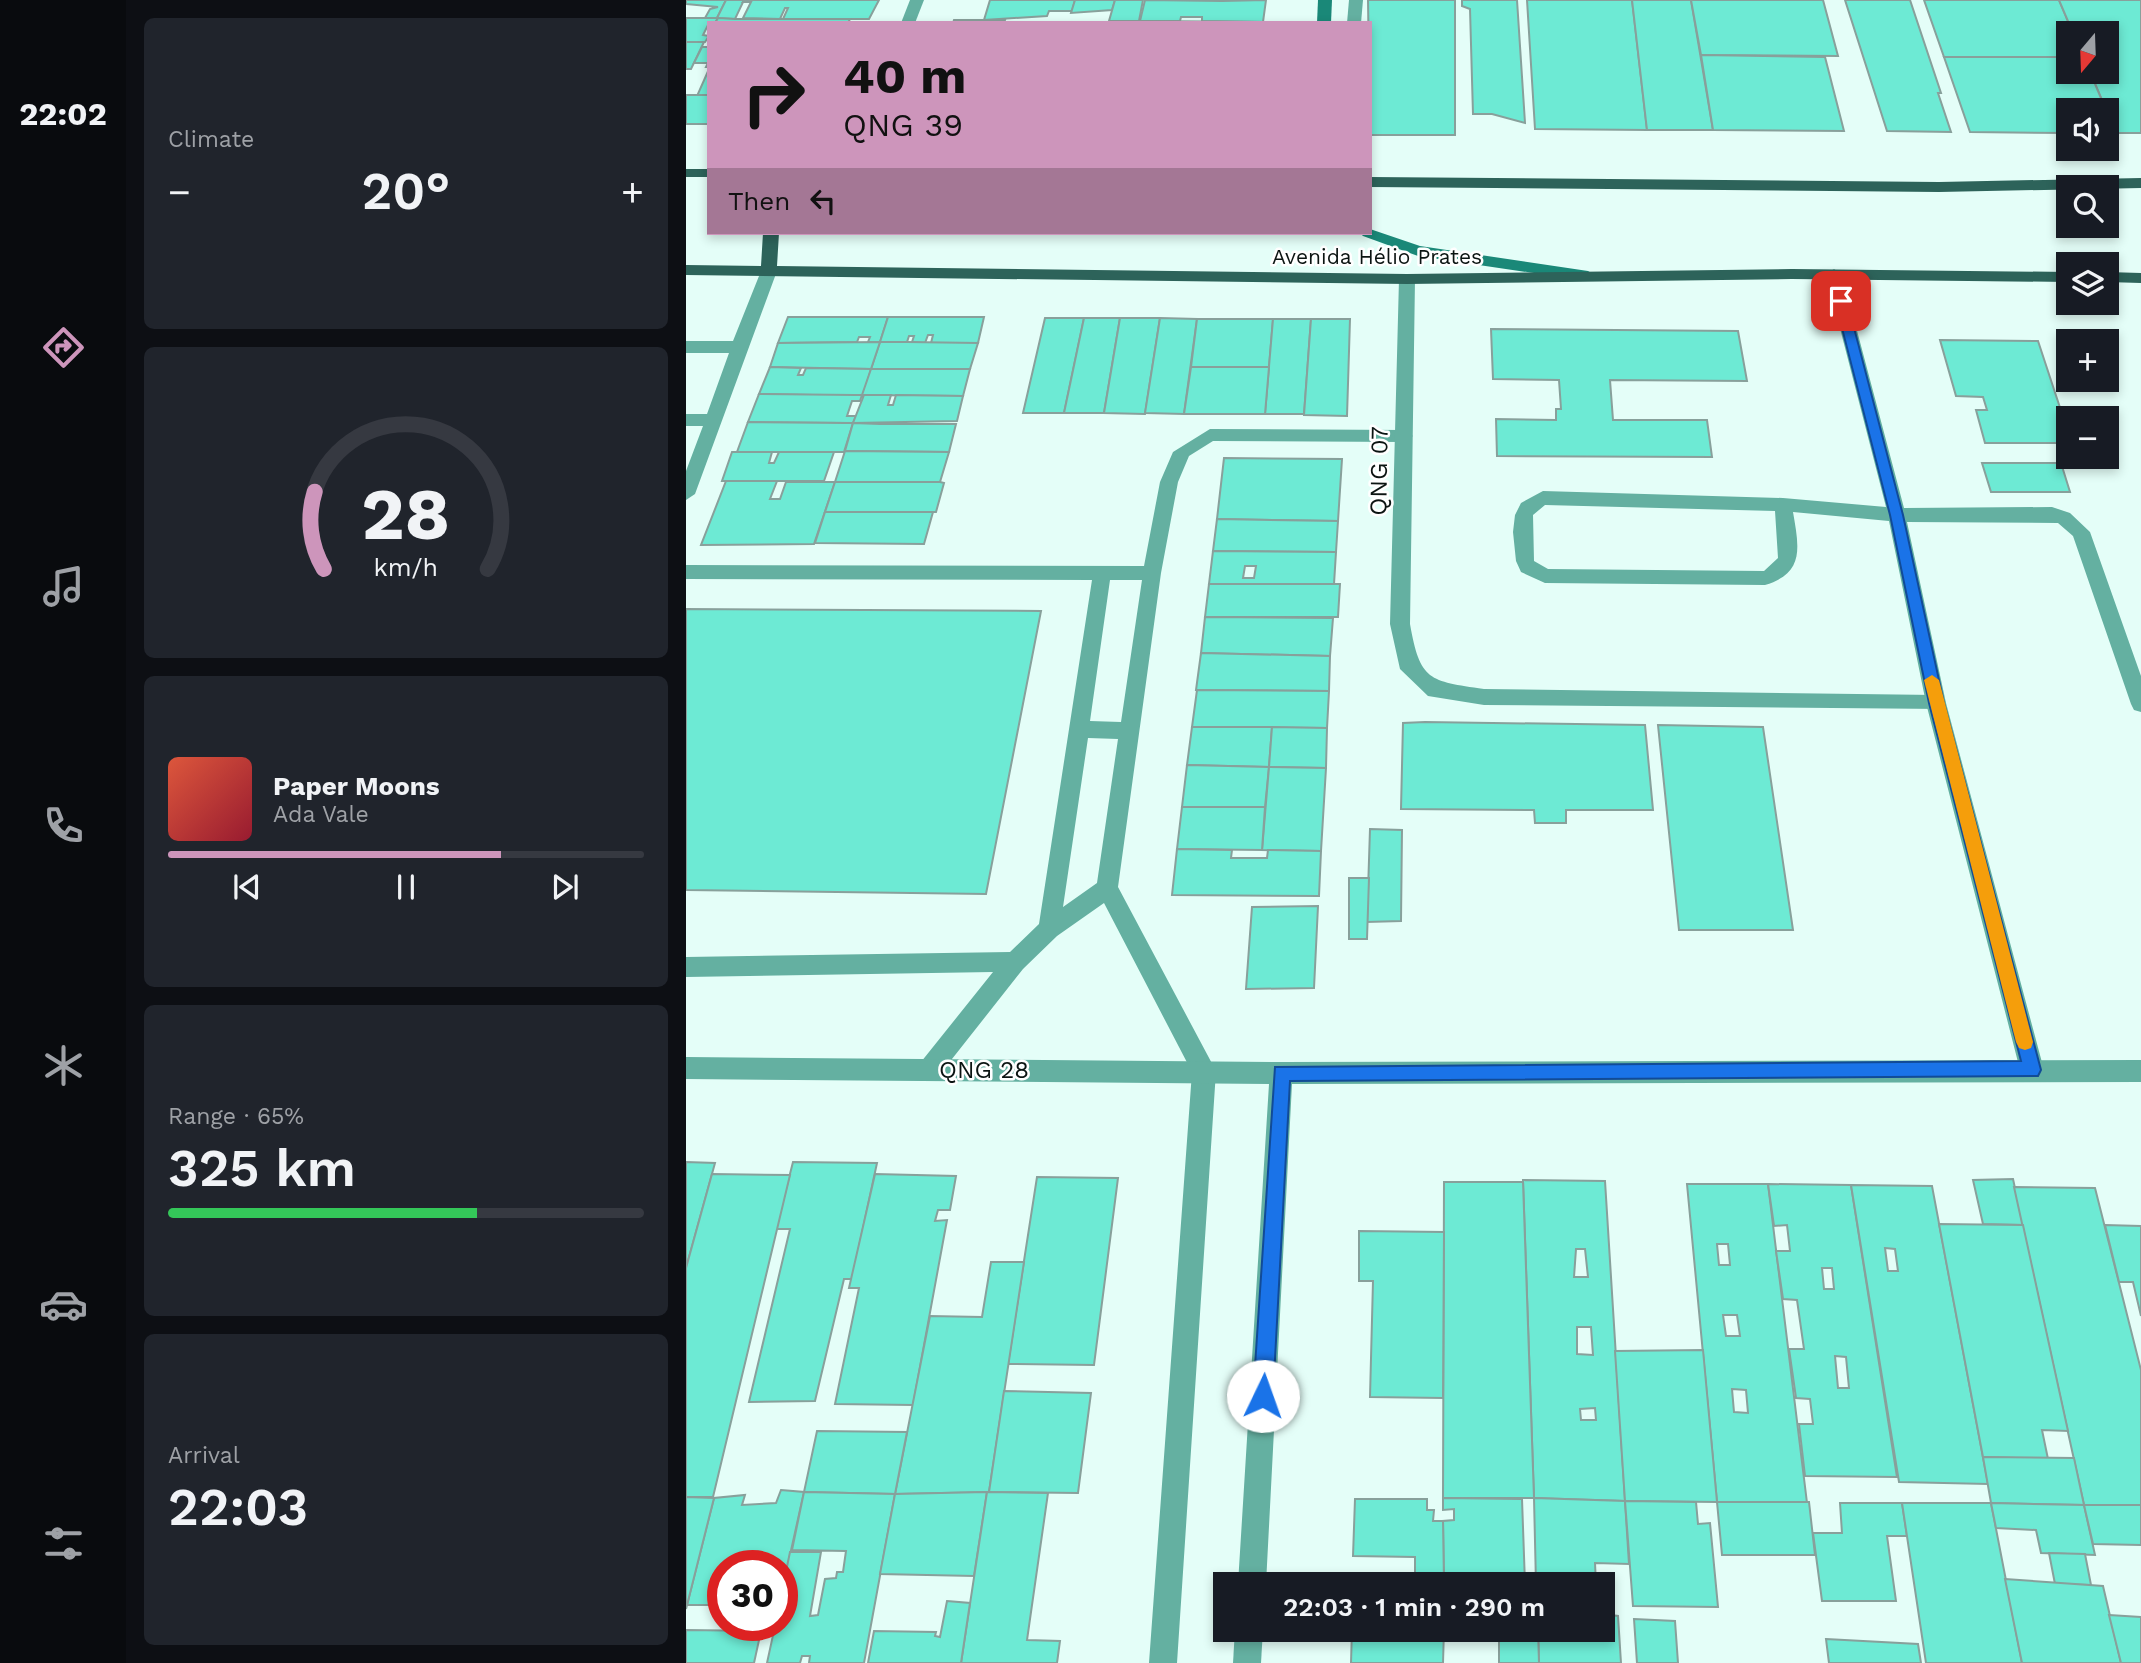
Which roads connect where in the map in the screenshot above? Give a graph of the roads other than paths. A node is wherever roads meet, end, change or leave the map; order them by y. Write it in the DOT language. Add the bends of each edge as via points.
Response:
graph roads {
  1 [pos="917,0"];
  2 [pos="1325,0"];
  3 [pos="1356,0"];
  4 [pos="909,21"];
  5 [pos="1324,21"];
  6 [pos="1354,21"];
  7 [pos="686,173"];
  8 [pos="707,173"];
  9 [pos="1372,182"];
  10 [pos="2141,183"];
  11 [pos="1372,234"];
  12 [pos="771,235"];
  13 [pos="686,270"];
  14 [pos="769,271"];
  15 [pos="1834,274"];
  16 [pos="2056,277"];
  17 [pos="2119,277"];
  18 [pos="1598,278"];
  19 [pos="2141,278"];
  20 [pos="1407,279"];
  21 [pos="686,347"];
  22 [pos="737,347"];
  23 [pos="686,420"];
  24 [pos="715,420"];
  25 [pos="1404,436"];
  26 [pos="686,494"];
  27 [pos="1783,505"];
  28 [pos="1897,515"];
  29 [pos="686,572"];
  30 [pos="1102,573"];
  31 [pos="1152,573"];
  32 [pos="1937,703"];
  33 [pos="2141,705"];
  34 [pos="1079,729"];
  35 [pos="1131,731"];
  36 [pos="1107,888"];
  37 [pos="1049,929"];
  38 [pos="1015,962"];
  39 [pos="686,967"];
  40 [pos="686,1068"];
  41 [pos="929,1070"];
  42 [pos="2032,1070"];
  43 [pos="1204,1071"];
  44 [pos="2141,1071"];
  45 [pos="1281,1073"];
  46 [pos="1253,1572"];
  47 [pos="1248,1642"];
  48 [pos="1163,1663"];
  49 [pos="1247,1663"];
  1 -- 4 [label="street"];
  2 -- 5 [label="main road"];
  3 -- 6 [label="street"];
  7 -- 8 [label="main road"];
  9 -- 10 [label="main road" via="1925,187"];
  11 -- 18 [label="main road" via="1418,250"];
  12 -- 14 [label="main road"];
  13 -- 14 [label="main road, Avenida Hélio Prates"];
  14 -- 20 [label="main road, Avenida Hélio Prates"];
  14 -- 22 [label="street"];
  15 -- 16 [label="main road, Avenida Hélio Prates"];
  15 -- 18 [label="main road, Avenida Hélio Prates"];
  15 -- 28 [label="street"];
  17 -- 19 [label="main road"];
  18 -- 20 [label="main road, Avenida Hélio Prates"];
  20 -- 25 [label="street, QNG 07"];
  21 -- 22 [label="street"];
  22 -- 24 [label="street"];
  23 -- 24 [label="street"];
  24 -- 26 [label="street"];
  25 -- 31 [label="street" via="1210,435 1182,452 1169,482"];
  25 -- 32 [label="street, QNG 07" via="1400,624 1407,664 1435,690 1484,697"];
  27 -- 27 [label="street" via="1789,560 1781,572 1765,578 1545,576 1525,561 1522,512 1543,498"];
  27 -- 28 [label="street"];
  28 -- 32 [label="street"];
  28 -- 33 [label="street" via="2052,514 2075,525 2084,539"];
  29 -- 30 [label="street"];
  30 -- 31 [label="street"];
  30 -- 34 [label="street"];
  31 -- 35 [label="street"];
  32 -- 42 [label="street"];
  34 -- 35 [label="street"];
  34 -- 37 [label="street"];
  35 -- 36 [label="street"];
  36 -- 37 [label="street"];
  36 -- 43 [label="street"];
  37 -- 38 [label="street"];
  38 -- 39 [label="street"];
  38 -- 41 [label="street"];
  40 -- 41 [label="street, QNG 28"];
  41 -- 43 [label="street, QNG 28"];
  42 -- 44 [label="street, QNG 28"];
  42 -- 45 [label="street, QNG 28"];
  43 -- 45 [label="street, QNG 28"];
  43 -- 48 [label="street"];
  45 -- 46 [label="street"];
  47 -- 49 [label="street"];
}
